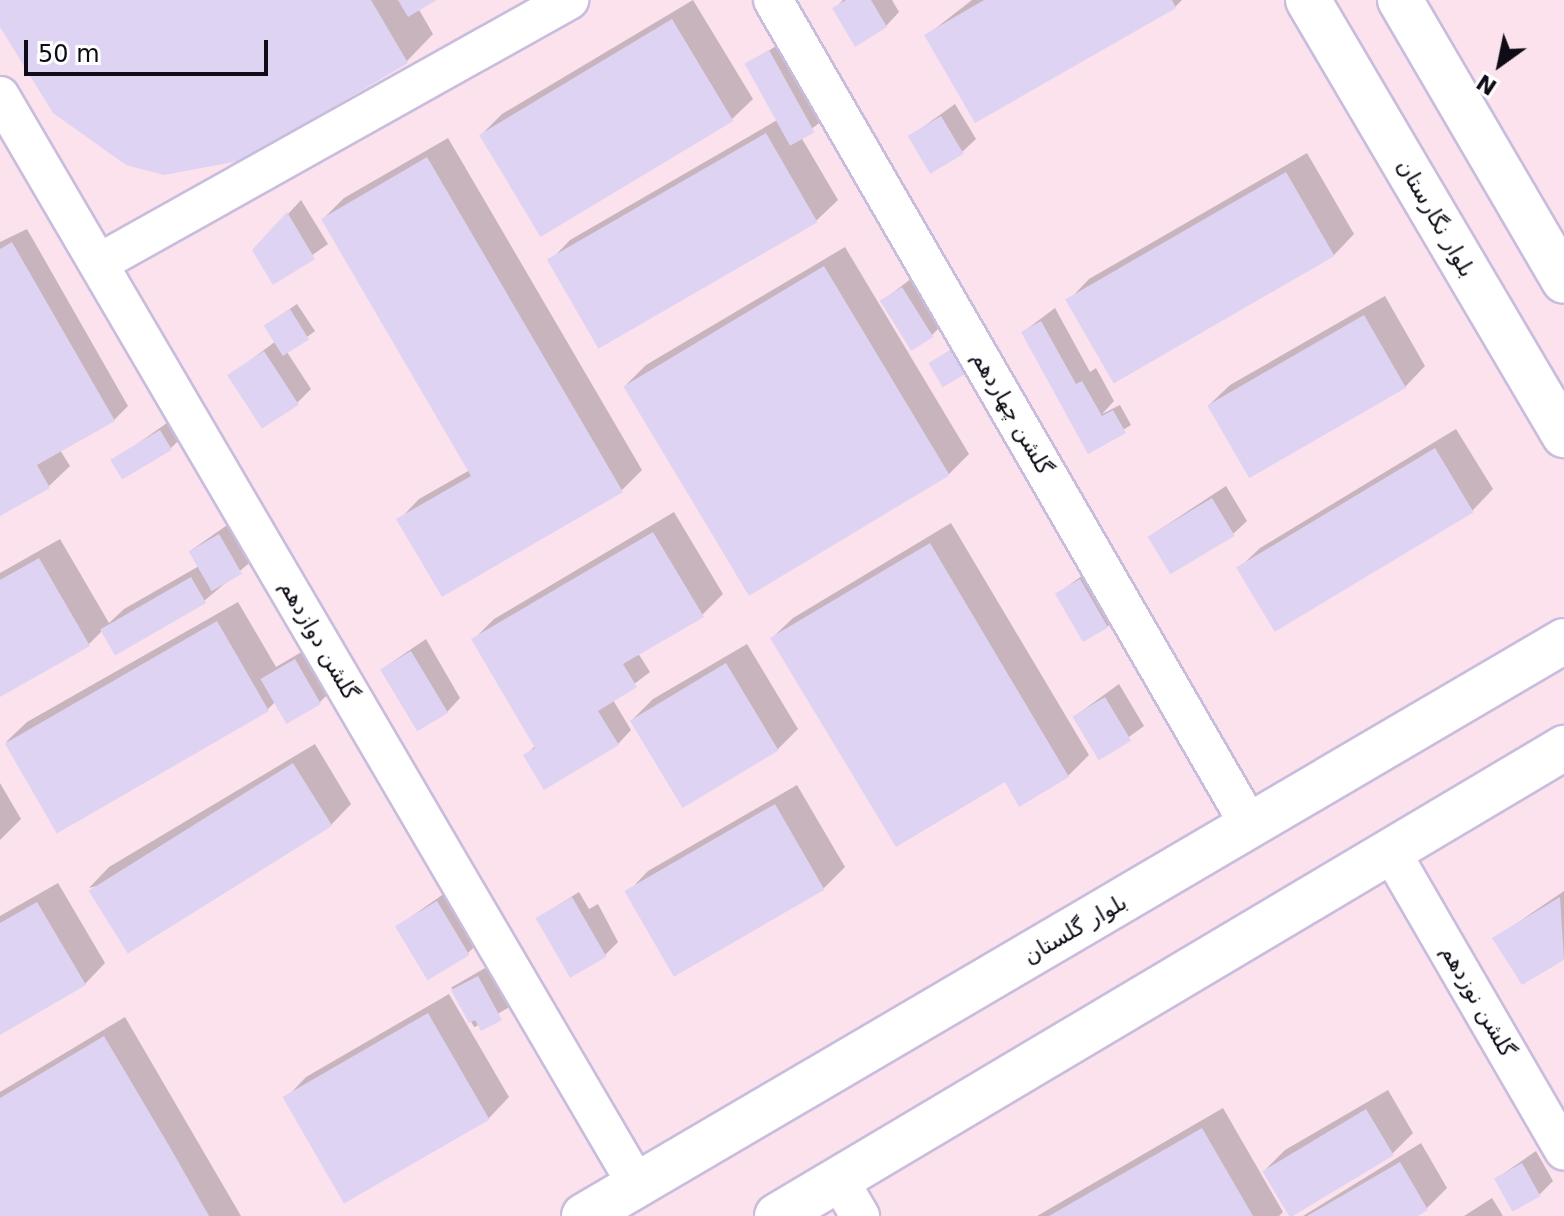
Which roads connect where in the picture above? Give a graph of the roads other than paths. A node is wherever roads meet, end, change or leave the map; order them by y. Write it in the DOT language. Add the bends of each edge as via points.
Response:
graph roads {
  1 [pos="569,0"];
  2 [pos="773,0"];
  3 [pos="1308,0"];
  4 [pos="1400,0"];
  5 [pos="0,96"];
  6 [pos="99,263"];
  7 [pos="1564,281"];
  8 [pos="1564,435"];
  9 [pos="1564,641"];
  10 [pos="1564,748"];
  11 [pos="1250,826"];
  12 [pos="1391,852"];
  13 [pos="1564,1150"];
  14 [pos="637,1185"];
  15 [pos="849,1198"];
  16 [pos="584,1216"];
  17 [pos="777,1216"];
  1 -- 6 [label="street"];
  2 -- 11 [label="street, گلشن چهاردهم"];
  3 -- 8 [label="street, بلوار نگارستان"];
  4 -- 7 [label="street"];
  5 -- 6 [label="street, گلشن دوازدهم"];
  6 -- 14 [label="street, گلشن دوازدهم"];
  9 -- 11 [label="street, بلوار گلستان"];
  10 -- 12 [label="street"];
  11 -- 14 [label="street, بلوار گلستان"];
  12 -- 13 [label="street, گلشن نوزدهم"];
  12 -- 15 [label="street"];
  14 -- 16 [label="street, بلوار گلستان"];
  15 -- 17 [label="street"];
}
